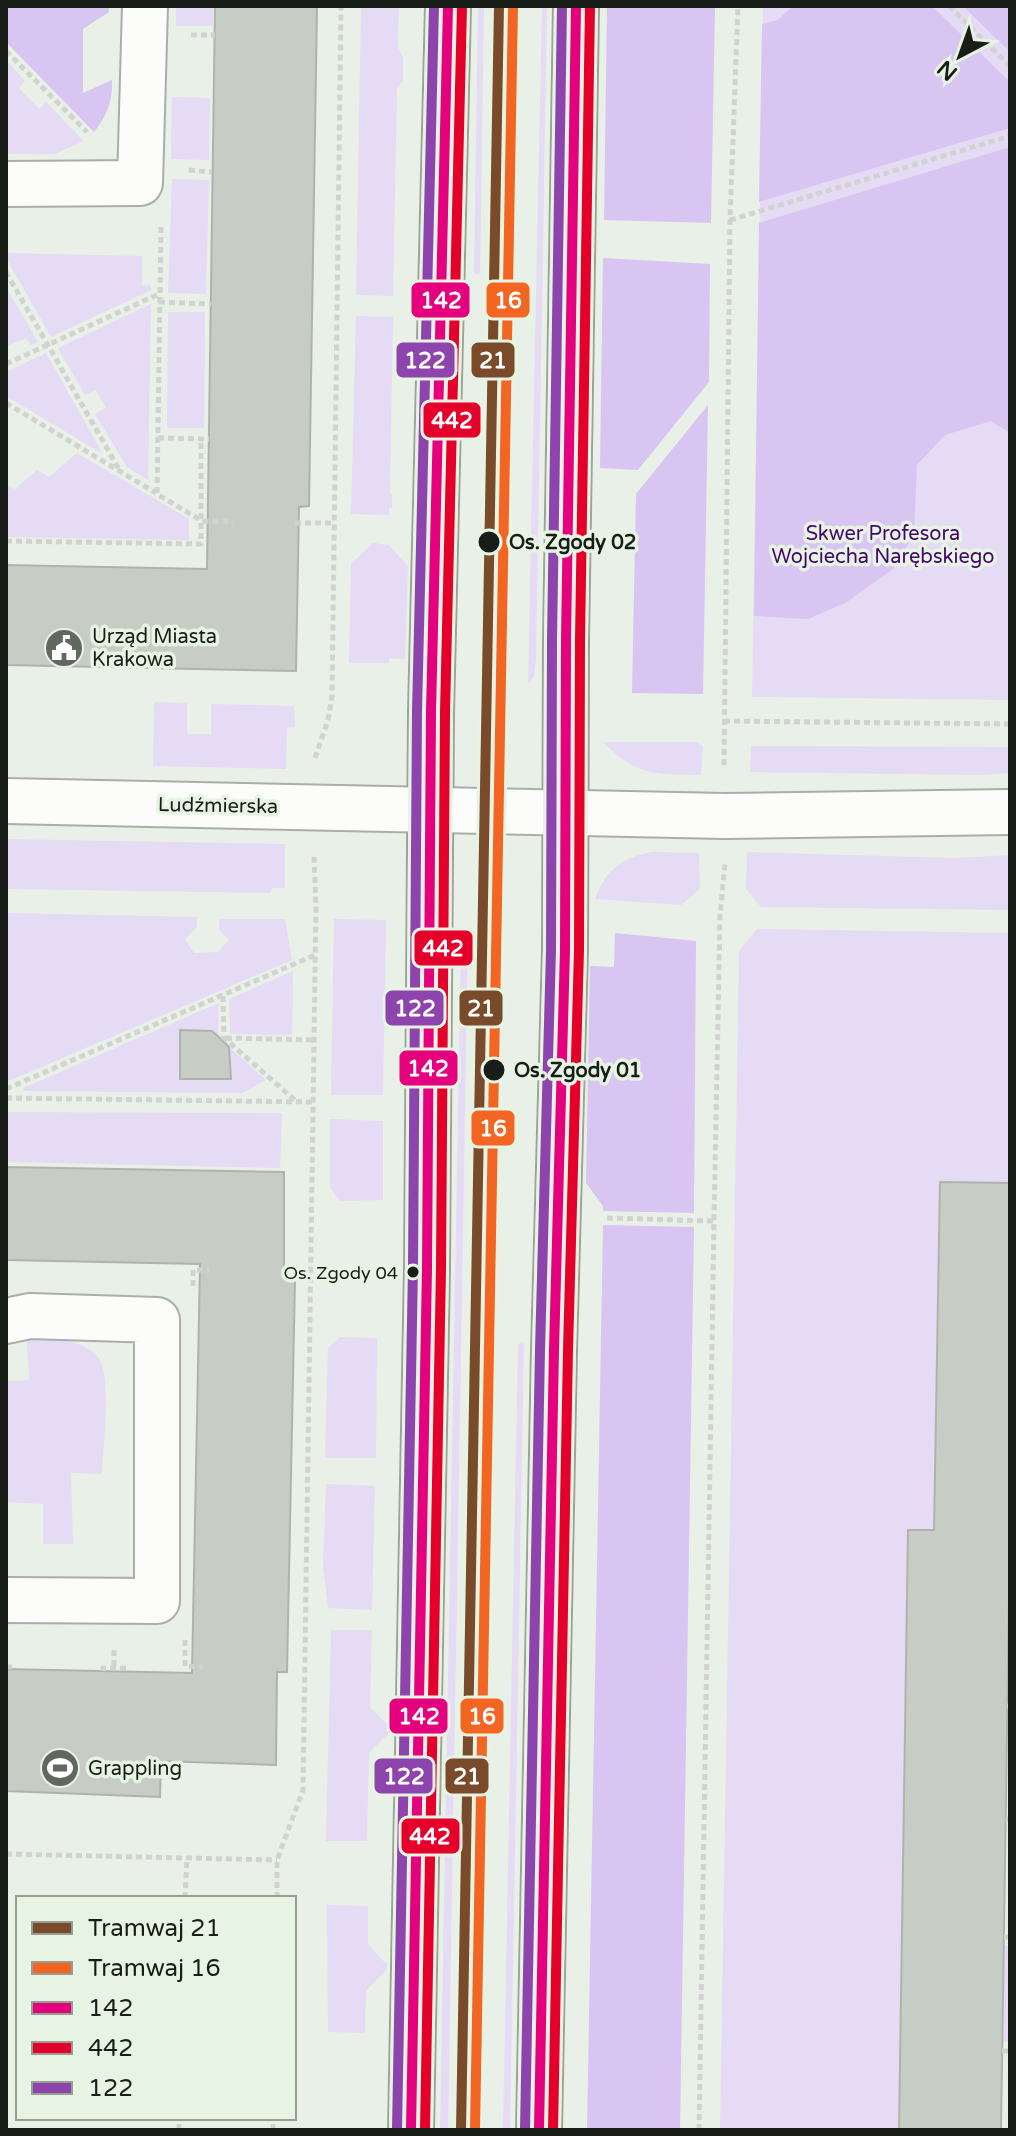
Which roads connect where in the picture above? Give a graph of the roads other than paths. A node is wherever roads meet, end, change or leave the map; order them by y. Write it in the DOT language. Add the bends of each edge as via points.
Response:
graph roads {
  1 [pos="145,6"];
  2 [pos="448,6"];
  3 [pos="576,6"];
  4 [pos="6,184"];
  5 [pos="6,801"];
  6 [pos="430,809"];
  7 [pos="1010,812"];
  8 [pos="566,813"];
  9 [pos="6,1321"];
  10 [pos="6,1600"];
  11 [pos="411,2130"];
  12 [pos="539,2130"];
  1 -- 4 [label="street" via="140,183"];
  2 -- 6 [label="main road"];
  3 -- 8 [label="main road"];
  5 -- 6 [label="street, Ludźmierska"];
  6 -- 8 [label="street, Ludźmierska"];
  6 -- 11 [label="main road"];
  7 -- 8 [label="street, Ludźmierska"];
  8 -- 12 [label="main road"];
  9 -- 10 [label="street" via="30,1316 157,1320 157,1601"];
}
